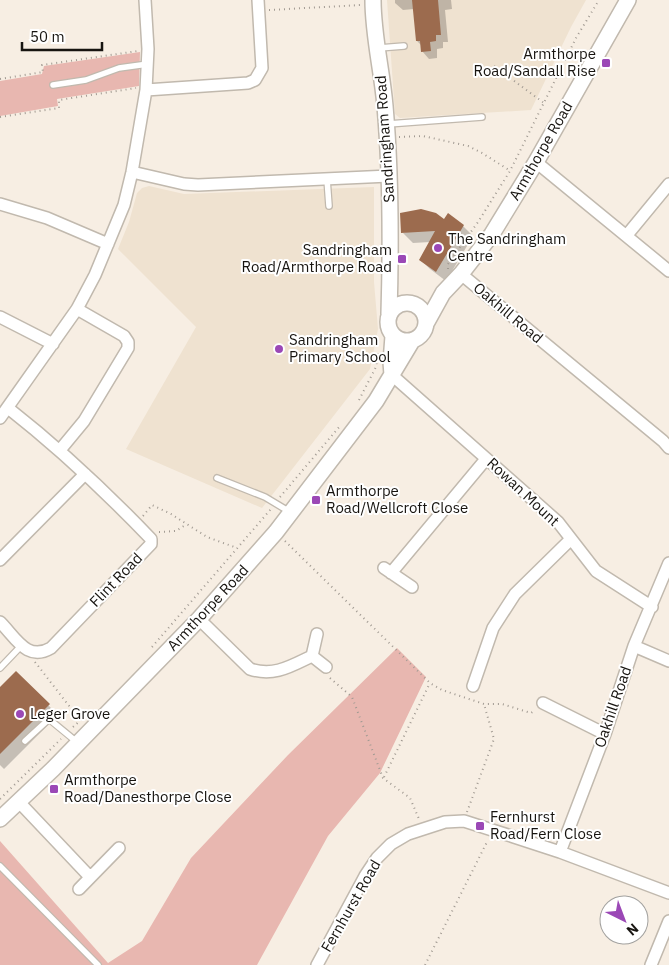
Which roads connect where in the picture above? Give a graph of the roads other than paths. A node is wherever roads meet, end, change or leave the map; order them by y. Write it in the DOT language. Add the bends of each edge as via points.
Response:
graph roads {
  1 [pos="145,0"];
  2 [pos="628,0"];
  3 [pos="373,2"];
  4 [pos="258,5"];
  5 [pos="404,46"];
  6 [pos="377,48"];
  7 [pos="148,64"];
  8 [pos="53,84"];
  9 [pos="146,88"];
  10 [pos="482,117"];
  11 [pos="386,131"];
  12 [pos="536,162"];
  13 [pos="132,172"];
  14 [pos="389,176"];
  15 [pos="327,179"];
  16 [pos="669,184"];
  17 [pos="0,204"];
  18 [pos="329,206"];
  19 [pos="627,235"];
  20 [pos="108,244"];
  21 [pos="669,271"];
  22 [pos="461,274"];
  23 [pos="390,279"];
  24 [pos="445,291"];
  25 [pos="410,303"];
  26 [pos="77,309"];
  27 [pos="389,314"];
  28 [pos="0,317"];
  29 [pos="427,322"];
  30 [pos="393,336"];
  31 [pos="412,341"];
  32 [pos="53,344"];
  33 [pos="393,376"];
  34 [pos="8,408"];
  35 [pos="0,418"];
  36 [pos="669,448"];
  37 [pos="60,450"];
  38 [pos="486,459"];
  39 [pos="84,474"];
  40 [pos="217,478"];
  41 [pos="290,512"];
  42 [pos="570,540"];
  43 [pos="0,560"];
  44 [pos="669,563"];
  45 [pos="412,587"];
  46 [pos="652,607"];
  47 [pos="199,619"];
  48 [pos="0,622"];
  49 [pos="317,634"];
  50 [pos="634,646"];
  51 [pos="24,647"];
  52 [pos="312,656"];
  53 [pos="669,661"];
  54 [pos="326,667"];
  55 [pos="0,668"];
  56 [pos="473,686"];
  57 [pos="542,703"];
  58 [pos="606,734"];
  59 [pos="25,741"];
  60 [pos="79,743"];
  61 [pos="18,802"];
  62 [pos="0,819"];
  63 [pos="120,848"];
  64 [pos="560,852"];
  65 [pos="0,866"];
  66 [pos="90,877"];
  67 [pos="79,889"];
  68 [pos="669,893"];
  69 [pos="669,921"];
  70 [pos="98,965"];
  71 [pos="317,965"];
  72 [pos="652,965"];
  1 -- 7 [label="street"];
  2 -- 12 [label="street, Armthorpe Road"];
  3 -- 6 [label="street, Sandringham Road"];
  4 -- 9 [label="street" via="262,68 255,80"];
  5 -- 6 [label="lane"];
  6 -- 11 [label="street, Sandringham Road"];
  7 -- 8 [label="lane" via="119,68 86,80"];
  7 -- 9 [label="street"];
  9 -- 13 [label="street"];
  10 -- 11 [label="lane"];
  11 -- 14 [label="street, Sandringham Road"];
  12 -- 19 [label="street"];
  12 -- 22 [label="street, Armthorpe Road" via="492,234"];
  13 -- 15 [label="street" via="198,185"];
  13 -- 20 [label="street" via="124,205"];
  14 -- 15 [label="street"];
  14 -- 23 [label="street, Sandringham Road"];
  15 -- 18 [label="lane"];
  16 -- 19 [label="street"];
  17 -- 20 [label="street" via="47,218"];
  19 -- 21 [label="street"];
  20 -- 26 [label="street"];
  22 -- 24 [label="street, Armthorpe Road"];
  22 -- 36 [label="street, Oakhill Road"];
  23 -- 25 [label="street"];
  23 -- 27 [label="street, Sandringham Road"];
  24 -- 25 [label="street"];
  24 -- 29 [label="street, Armthorpe Road"];
  25 -- 27 [label="street" via="400,304"];
  25 -- 29 [label="street" via="420,307"];
  26 -- 32 [label="street"];
  26 -- 37 [label="street" via="124,336 128,348 84,421"];
  27 -- 30 [label="street" via="387,322"];
  28 -- 32 [label="street"];
  29 -- 31 [label="street" via="420,337"];
  30 -- 31 [label="street"];
  30 -- 33 [label="street"];
  31 -- 33 [label="street, Armthorpe Road"];
  32 -- 34 [label="street"];
  33 -- 38 [label="street, Rowan Mount"];
  33 -- 41 [label="street, Armthorpe Road"];
  34 -- 35 [label="street"];
  34 -- 37 [label="street, Flint Road"];
  37 -- 39 [label="street, Flint Road"];
  38 -- 42 [label="street, Rowan Mount" via="558,522"];
  38 -- 45 [label="street" via="388,570"];
  39 -- 43 [label="street"];
  39 -- 51 [label="street, Flint Road" via="151,539 150,544 51,648 39,653"];
  40 -- 41 [label="lane" via="265,496"];
  41 -- 47 [label="street, Armthorpe Road"];
  42 -- 46 [label="street, Rowan Mount" via="596,571"];
  42 -- 56 [label="street" via="515,594 493,628"];
  44 -- 46 [label="street, Oakhill Road"];
  46 -- 50 [label="street, Oakhill Road"];
  47 -- 52 [label="street" via="250,669 259,672 288,667"];
  47 -- 60 [label="street, Armthorpe Road"];
  48 -- 51 [label="street"];
  49 -- 52 [label="street"];
  50 -- 53 [label="street"];
  50 -- 58 [label="street, Oakhill Road"];
  51 -- 55 [label="lane"];
  52 -- 54 [label="street"];
  57 -- 58 [label="street"];
  58 -- 64 [label="street, Oakhill Road"];
  59 -- 60 [label="lane" via="49,719"];
  60 -- 61 [label="street, Armthorpe Road"];
  61 -- 62 [label="street, Armthorpe Road"];
  61 -- 66 [label="street"];
  63 -- 66 [label="street"];
  64 -- 68 [label="street, Fernhurst Road"];
  64 -- 71 [label="street, Fernhurst Road" via="464,821 445,822 408,834 377,858"];
  65 -- 70 [label="lane"];
  66 -- 67 [label="street"];
  69 -- 72 [label="street"];
}
